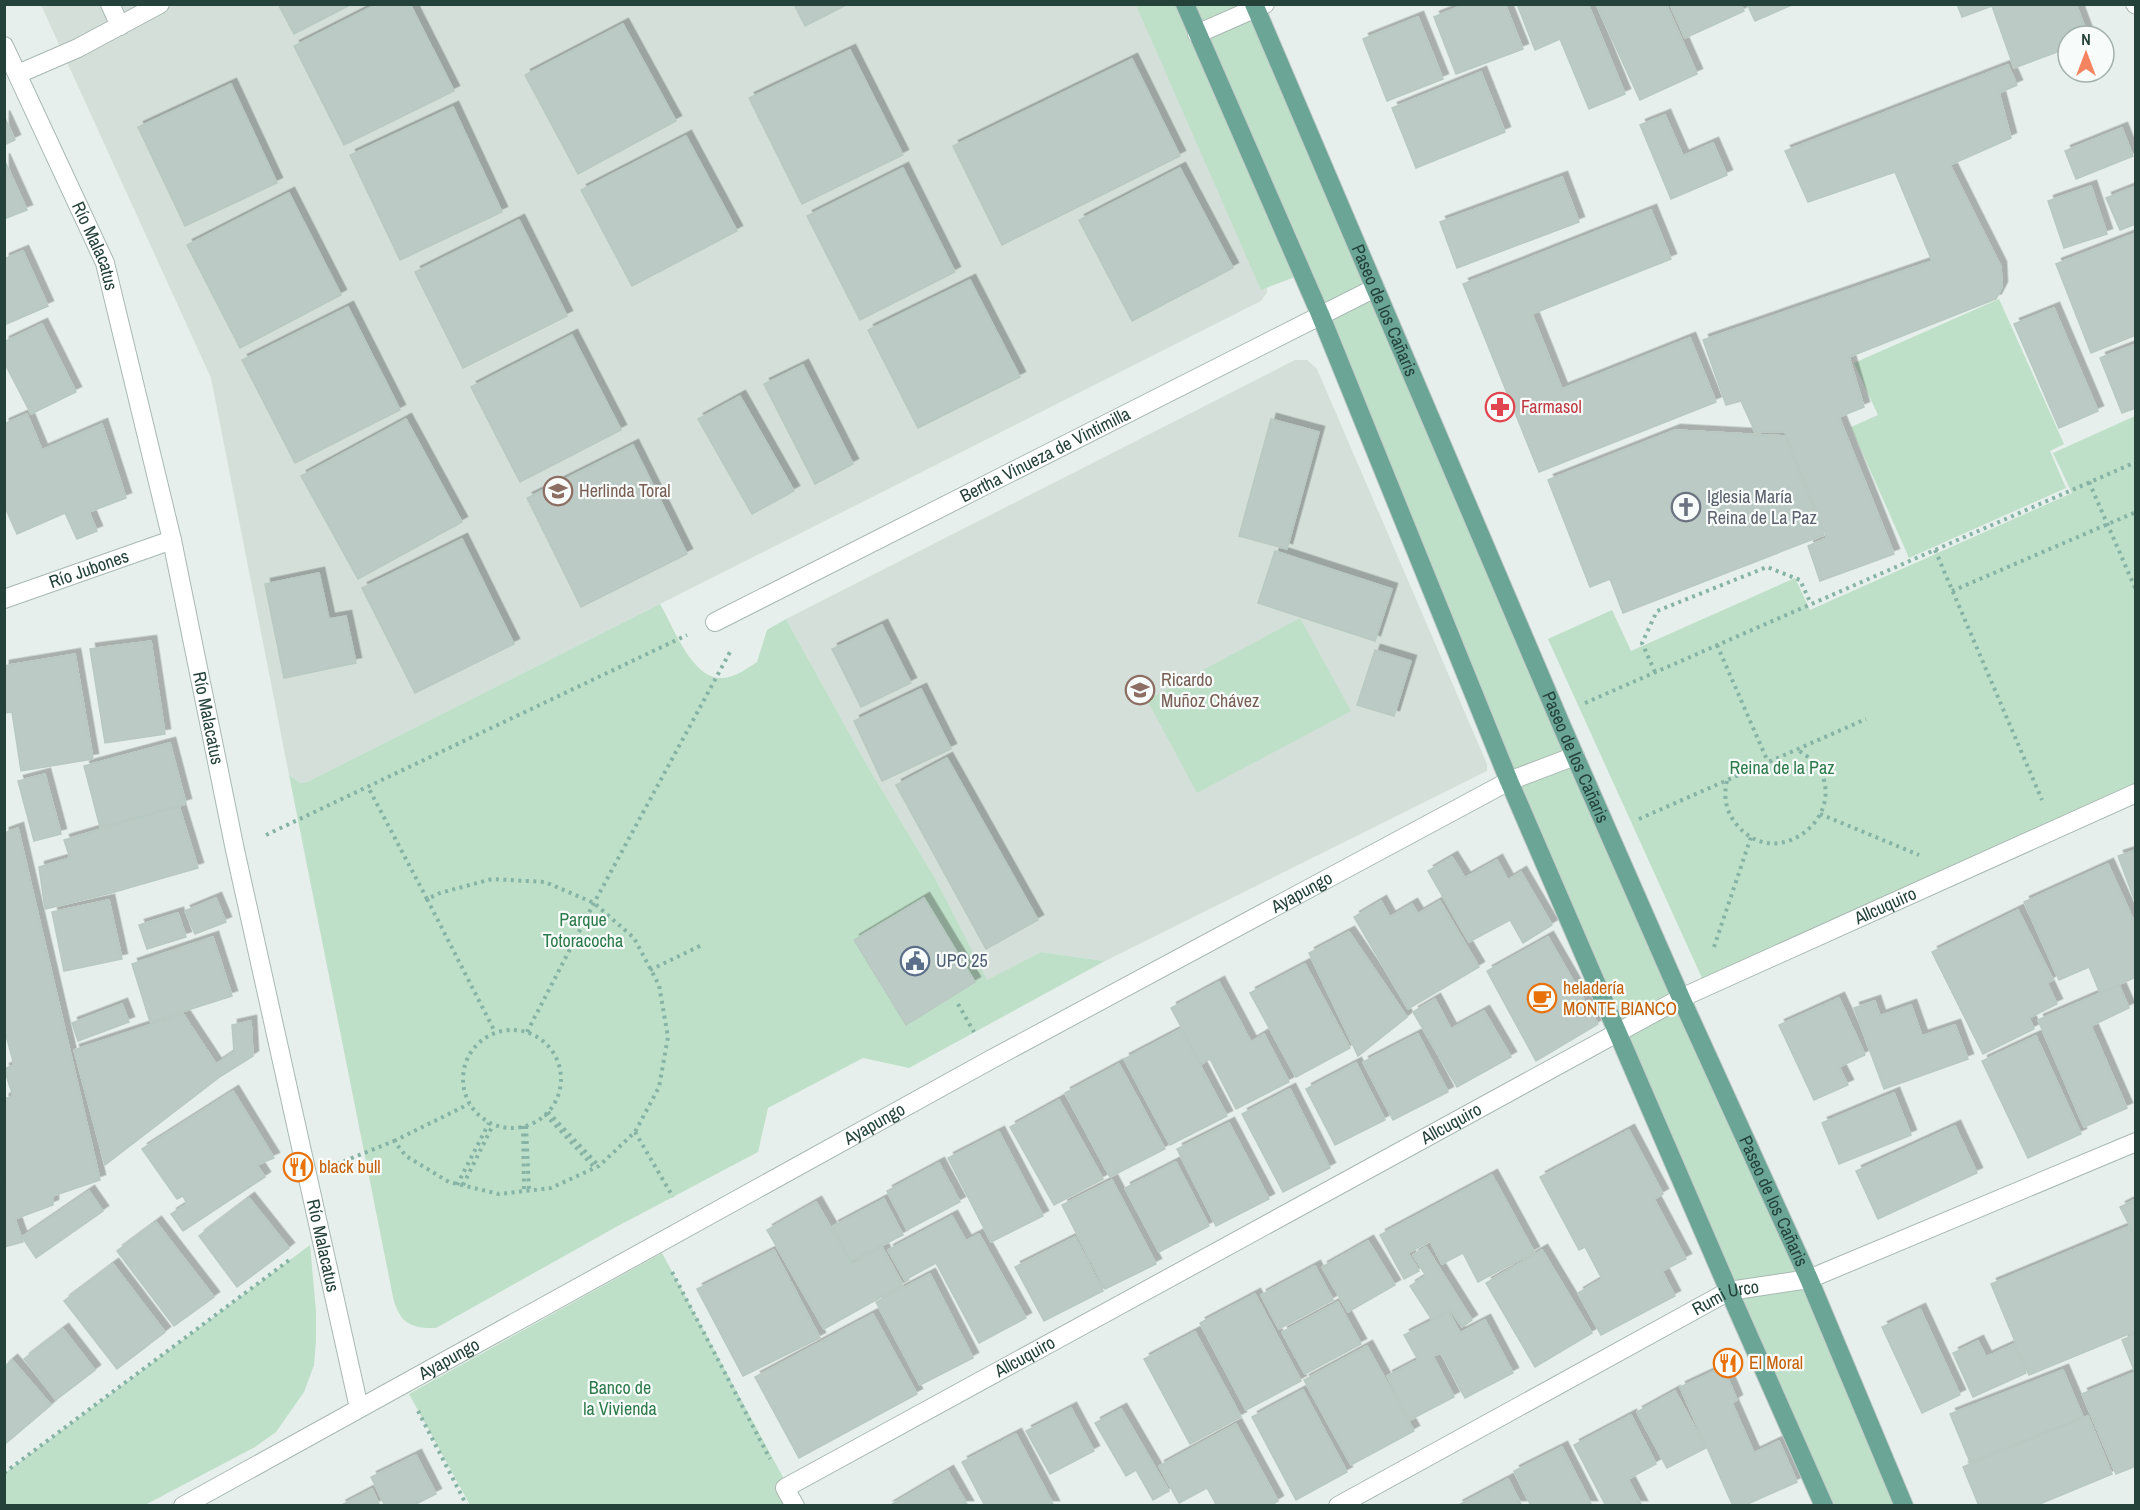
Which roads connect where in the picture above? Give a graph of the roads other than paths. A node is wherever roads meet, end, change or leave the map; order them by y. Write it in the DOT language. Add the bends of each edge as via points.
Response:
graph roads {
  1 [pos="110,4"];
  2 [pos="160,4"];
  3 [pos="1185,4"];
  4 [pos="1258,6"];
  5 [pos="120,26"];
  6 [pos="1197,34"];
  7 [pos="4,46"];
  8 [pos="18,74"];
  9 [pos="1375,288"];
  10 [pos="1320,314"];
  11 [pos="172,540"];
  12 [pos="4,598"];
  13 [pos="715,622"];
  14 [pos="1575,756"];
  15 [pos="1509,781"];
  16 [pos="2136,793"];
  17 [pos="1681,998"];
  18 [pos="1617,1033"];
  19 [pos="2136,1142"];
  20 [pos="1809,1279"];
  21 [pos="1729,1291"];
  22 [pos="359,1408"];
  23 [pos="183,1506"];
  24 [pos="795,1506"];
  25 [pos="1338,1506"];
  26 [pos="1824,1506"];
  27 [pos="1904,1506"];
  1 -- 5 [label="street"];
  2 -- 5 [label="street"];
  3 -- 6 [label="main road"];
  4 -- 6 [label="street"];
  4 -- 9 [label="main road, Paseo de los Cañaris"];
  5 -- 8 [label="street"];
  6 -- 10 [label="main road"];
  7 -- 8 [label="street, Río Malacatus"];
  8 -- 11 [label="street, Río Malacatus" via="105,262"];
  9 -- 10 [label="street, Bertha Vinueza de Vintimilla"];
  9 -- 14 [label="main road, Paseo de los Cañaris"];
  10 -- 13 [label="street, Bertha Vinueza de Vintimilla"];
  10 -- 15 [label="main road"];
  11 -- 12 [label="street, Río Jubones"];
  11 -- 22 [label="street, Río Malacatus" via="235,850"];
  14 -- 15 [label="street, Ayapungo"];
  14 -- 17 [label="main road, Paseo de los Cañaris"];
  15 -- 18 [label="main road"];
  15 -- 22 [label="street, Ayapungo" via="990,1060"];
  16 -- 17 [label="street, Allcuquiro"];
  17 -- 18 [label="street, Allcuquiro"];
  17 -- 20 [label="main road, Paseo de los Cañaris"];
  18 -- 21 [label="main road"];
  18 -- 24 [label="street, Allcuquiro" via="785,1488"];
  19 -- 20 [label="street, Rumi Urco"];
  20 -- 21 [label="street, Rumi Urco"];
  20 -- 27 [label="main road, Paseo de los Cañaris"];
  21 -- 25 [label="street, Rumi Urco"];
  21 -- 26 [label="main road"];
  22 -- 23 [label="street, Ayapungo"];
}
